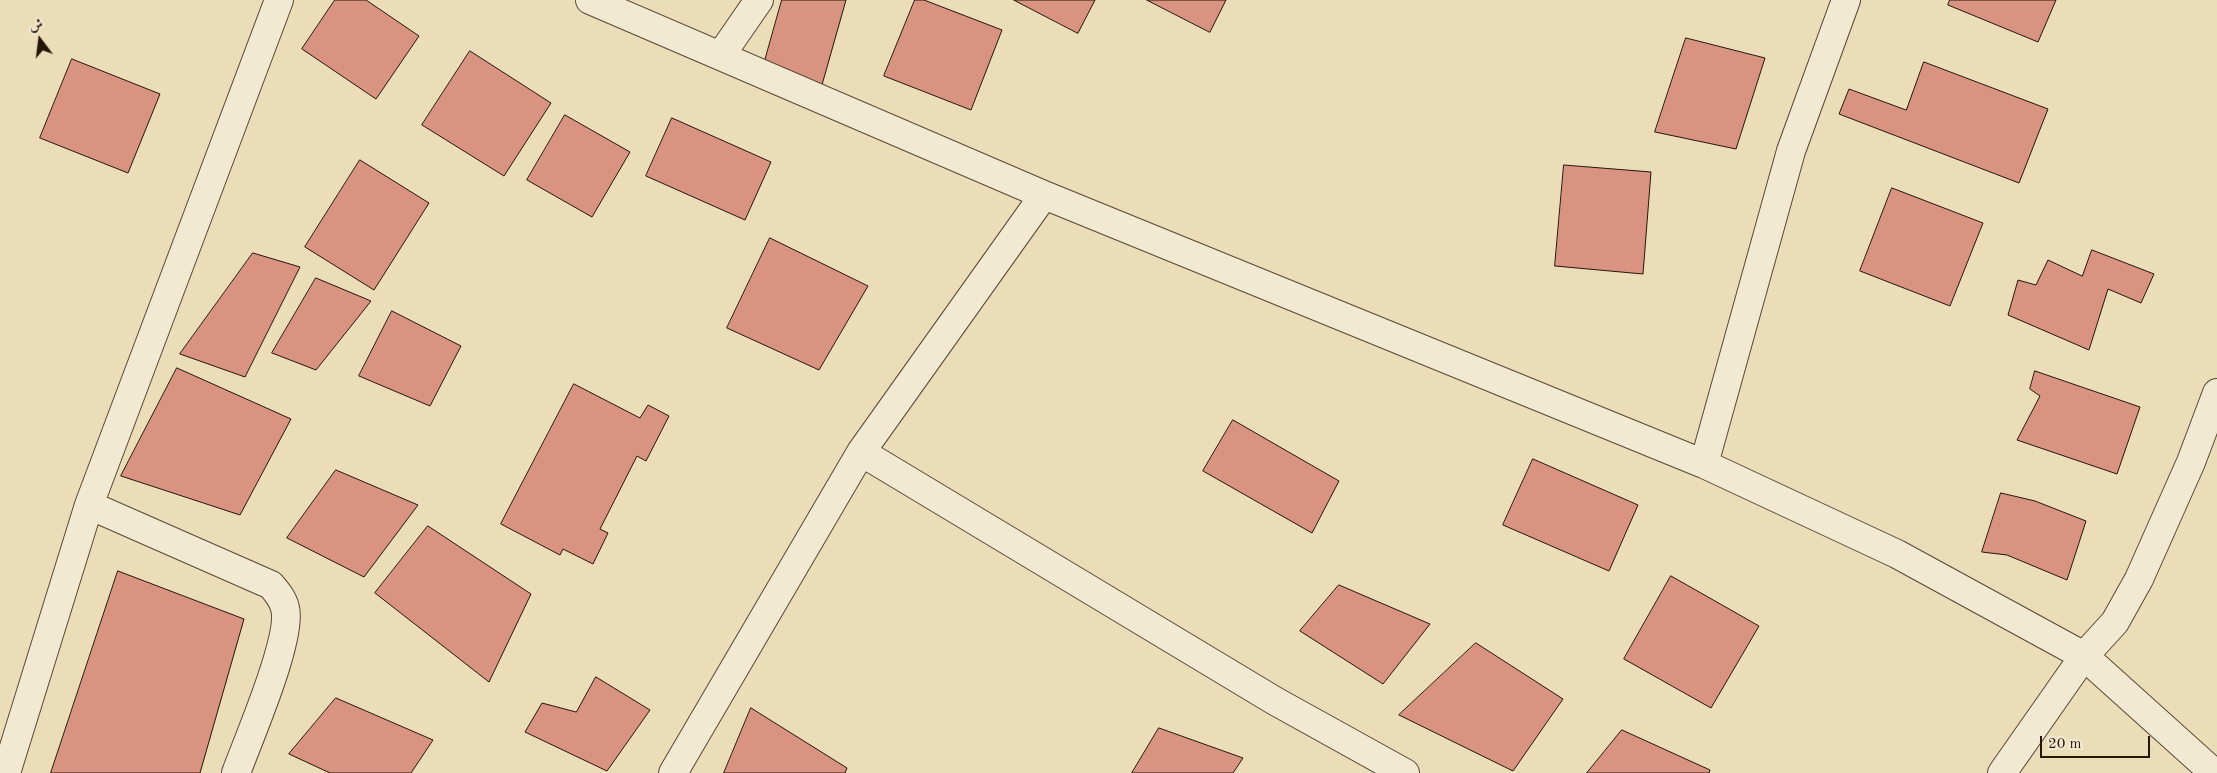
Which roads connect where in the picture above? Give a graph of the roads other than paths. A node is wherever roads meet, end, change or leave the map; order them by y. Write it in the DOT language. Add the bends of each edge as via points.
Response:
graph roads {
  1 [pos="279,0"];
  2 [pos="590,0"];
  3 [pos="759,0"];
  4 [pos="1846,0"];
  5 [pos="721,55"];
  6 [pos="1044,195"];
  7 [pos="2217,392"];
  8 [pos="861,452"];
  9 [pos="1704,464"];
  10 [pos="89,505"];
  11 [pos="2084,656"];
  12 [pos="6,773"];
  13 [pos="236,773"];
  14 [pos="673,773"];
  15 [pos="1404,773"];
  16 [pos="2002,773"];
  17 [pos="2214,773"];
  1 -- 10 [label="street"];
  2 -- 5 [label="street"];
  3 -- 5 [label="street"];
  4 -- 9 [label="street" via="1790,150"];
  5 -- 6 [label="street"];
  6 -- 8 [label="street"];
  6 -- 9 [label="street"];
  7 -- 11 [label="street" via="2191,462 2139,579 2115,622"];
  8 -- 14 [label="street"];
  8 -- 15 [label="street" via="1275,701"];
  9 -- 11 [label="street" via="1897,554"];
  10 -- 12 [label="street"];
  10 -- 13 [label="street" via="271,585 280,596 286,608 282,646"];
  11 -- 16 [label="street"];
  11 -- 17 [label="street"];
}
